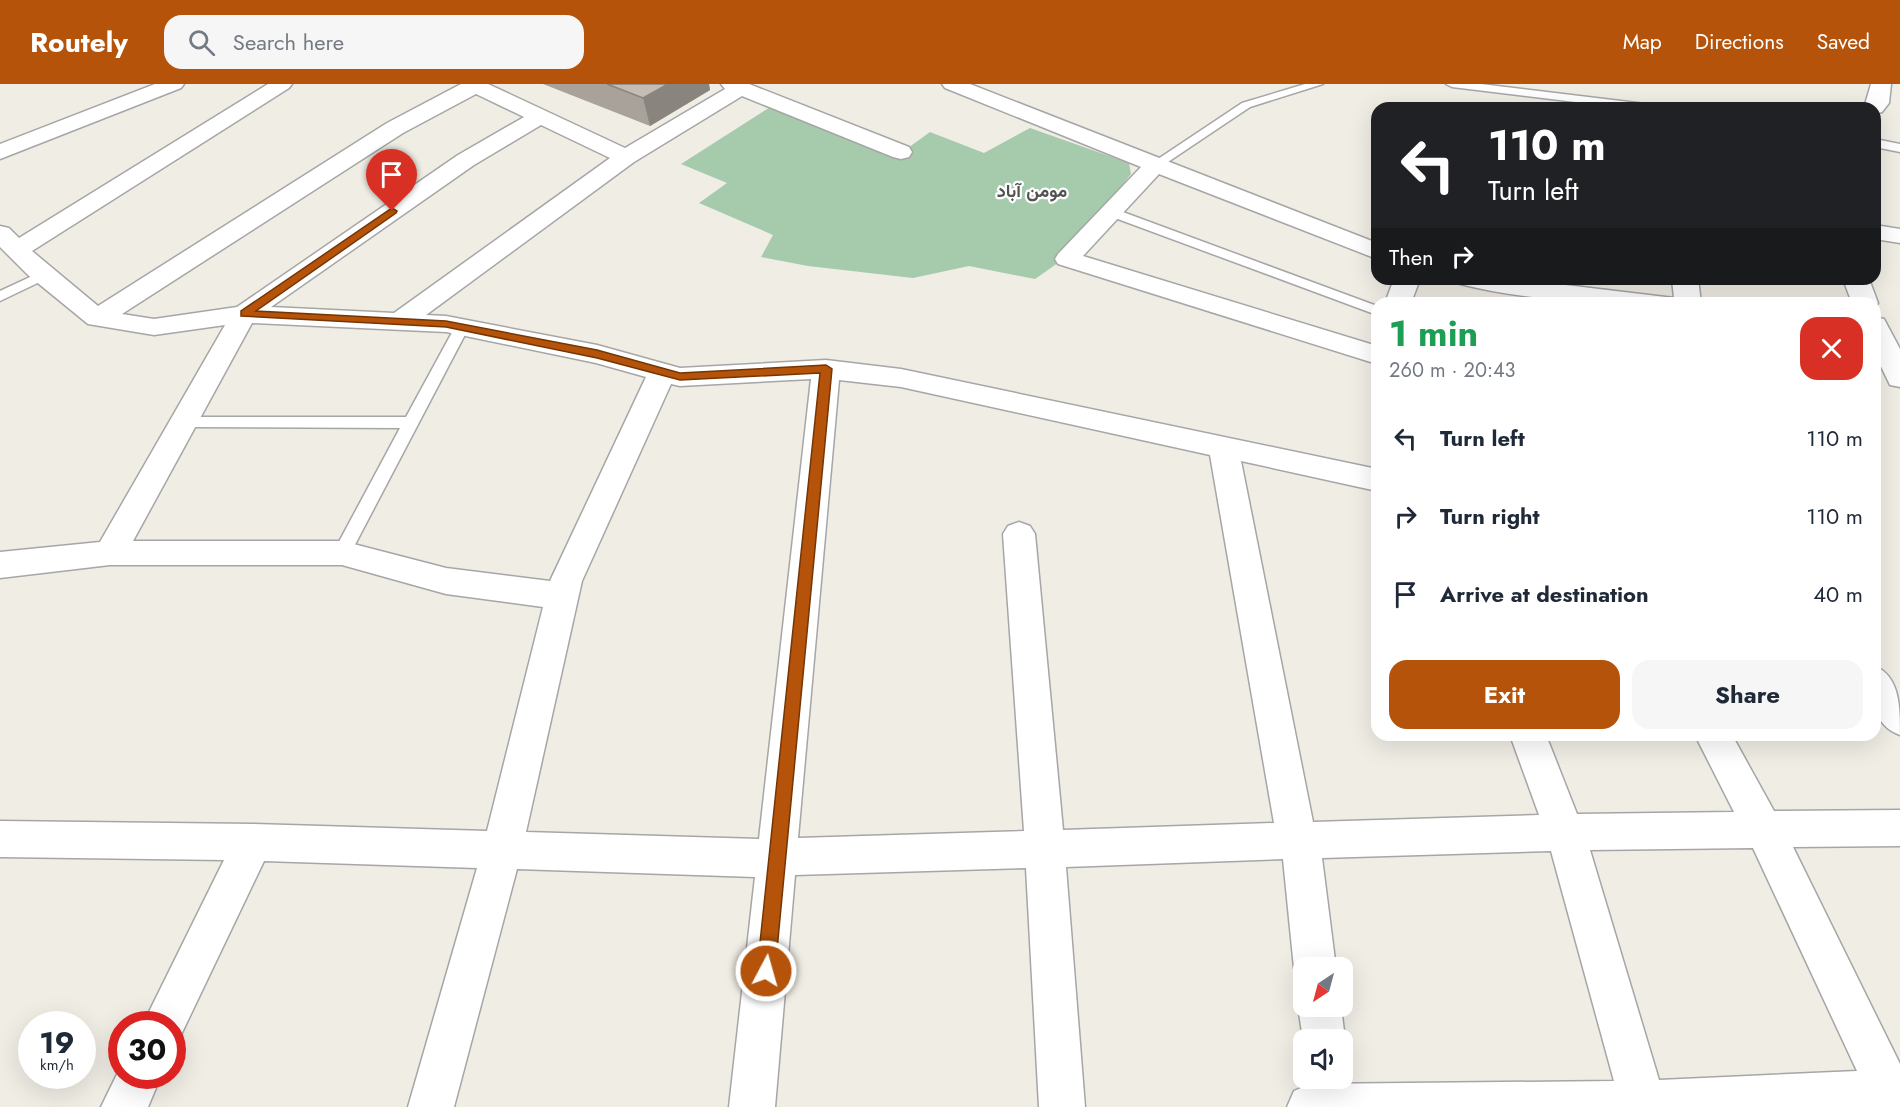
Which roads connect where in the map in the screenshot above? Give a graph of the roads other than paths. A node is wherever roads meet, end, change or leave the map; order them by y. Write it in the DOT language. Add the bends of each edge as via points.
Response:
graph roads {
  1 [pos="174,84"];
  2 [pos="282,84"];
  3 [pos="952,84"];
  4 [pos="1317,84"];
  5 [pos="1452,84"];
  6 [pos="1881,84"];
  7 [pos="473,85"];
  8 [pos="736,86"];
  9 [pos="1604,102"];
  10 [pos="1878,102"];
  11 [pos="540,117"];
  12 [pos="1881,144"];
  13 [pos="1900,148"];
  14 [pos="0,152"];
  15 [pos="901,152"];
  16 [pos="626,157"];
  17 [pos="1155,165"];
  18 [pos="1112,213"];
  19 [pos="1881,233"];
  20 [pos="1900,236"];
  21 [pos="9,242"];
  22 [pos="1371,250"];
  23 [pos="43,275"];
  24 [pos="1481,285"];
  25 [pos="1498,294"];
  26 [pos="0,297"];
  27 [pos="1554,297"];
  28 [pos="1371,309"];
  29 [pos="244,314"];
  30 [pos="97,318"];
  31 [pos="400,321"];
  32 [pos="1881,326"];
  33 [pos="462,327"];
  34 [pos="1900,328"];
  35 [pos="1881,338"];
  36 [pos="1371,353"];
  37 [pos="826,369"];
  38 [pos="662,372"];
  39 [pos="1900,378"];
  40 [pos="184,422"];
  41 [pos="411,423"];
  42 [pos="1223,447"];
  43 [pos="1371,479"];
  44 [pos="1019,534"];
  45 [pos="110,553"];
  46 [pos="342,553"];
  47 [pos="0,565"];
  48 [pos="562,596"];
  49 [pos="1881,690"];
  50 [pos="1900,719"];
  51 [pos="1530,741"];
  52 [pos="1716,741"];
  53 [pos="1900,828"];
  54 [pos="1764,830"];
  55 [pos="1565,832"];
  56 [pos="0,839"];
  57 [pos="1297,841"];
  58 [pos="253,842"];
  59 [pos="502,849"];
  60 [pos="1045,849"];
  61 [pos="777,858"];
  62 [pos="1314,957"];
  63 [pos="170,1011"];
  64 [pos="133,1089"];
  65 [pos="1896,1097"];
  66 [pos="1325,1099"];
  67 [pos="1643,1105"];
  68 [pos="124,1107"];
  69 [pos="431,1107"];
  70 [pos="752,1107"];
  71 [pos="1062,1107"];
  1 -- 14 [label="street"];
  2 -- 21 [label="street"];
  3 -- 17 [label="street"];
  4 -- 17 [label="lane" via="1246,105"];
  5 -- 9 [label="lane"];
  6 -- 10 [label="street"];
  7 -- 11 [label="street"];
  7 -- 30 [label="street" via="395,128"];
  8 -- 15 [label="street"];
  8 -- 16 [label="street"];
  11 -- 16 [label="street"];
  11 -- 29 [label="street" via="466,160"];
  12 -- 13 [label="lane"];
  16 -- 31 [label="street"];
  17 -- 18 [label="street"];
  17 -- 22 [label="street"];
  18 -- 28 [label="lane"];
  18 -- 36 [label="street" via="1067,259"];
  19 -- 20 [label="street"];
  21 -- 23 [label="street"];
  23 -- 26 [label="lane"];
  23 -- 30 [label="street"];
  24 -- 25 [label="street"];
  25 -- 27 [label="street"];
  29 -- 30 [label="street" via="154,327"];
  29 -- 31 [label="street"];
  29 -- 40 [label="street"];
  31 -- 33 [label="street"];
  32 -- 34 [label="street"];
  33 -- 38 [label="street" via="597,354"];
  33 -- 41 [label="lane"];
  35 -- 39 [label="street"];
  37 -- 38 [label="street" via="680,376"];
  37 -- 42 [label="street" via="901,378"];
  37 -- 61 [label="street"];
  38 -- 48 [label="street"];
  40 -- 41 [label="lane"];
  40 -- 45 [label="street"];
  41 -- 46 [label="lane"];
  42 -- 43 [label="street"];
  42 -- 57 [label="street"];
  44 -- 60 [label="street"];
  45 -- 46 [label="street"];
  45 -- 47 [label="street"];
  46 -- 48 [label="street" via="446,581"];
  48 -- 59 [label="street"];
  49 -- 50 [label="street"];
  51 -- 55 [label="street"];
  52 -- 54 [label="street"];
  53 -- 54 [label="street"];
  54 -- 55 [label="street"];
  54 -- 65 [label="street"];
  55 -- 57 [label="street"];
  55 -- 67 [label="street"];
  56 -- 58 [label="street"];
  57 -- 60 [label="street"];
  57 -- 62 [label="street"];
  58 -- 59 [label="street"];
  58 -- 63 [label="street"];
  59 -- 61 [label="street"];
  59 -- 69 [label="street"];
  60 -- 61 [label="street"];
  60 -- 71 [label="street"];
  61 -- 70 [label="street"];
  64 -- 68 [label="street"];
  65 -- 67 [label="street"];
  66 -- 67 [label="street"];
}
